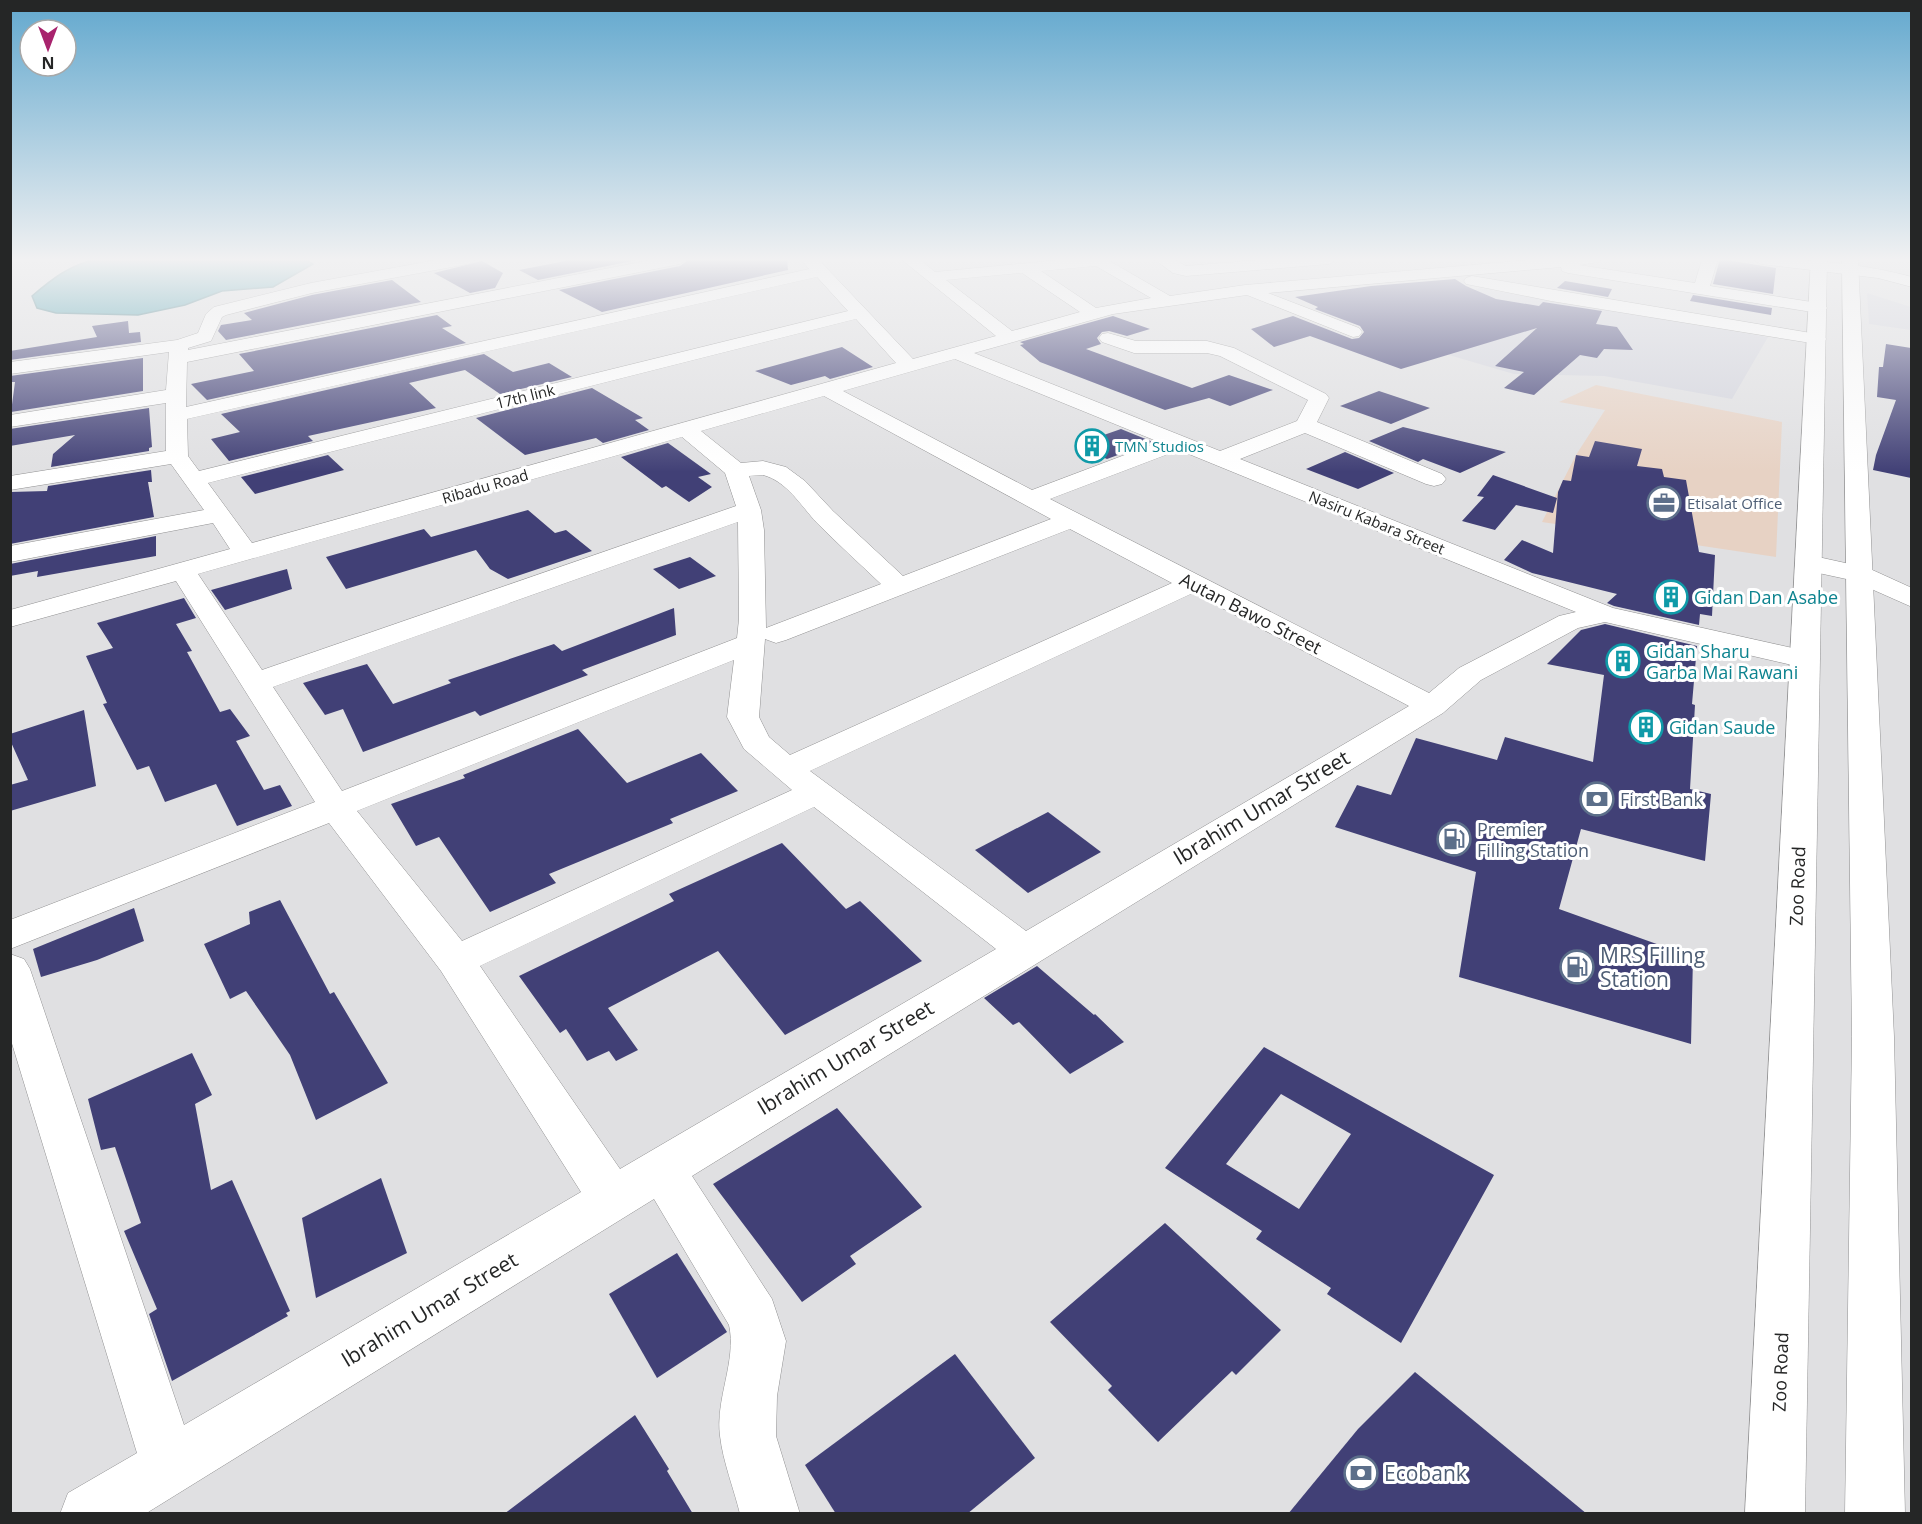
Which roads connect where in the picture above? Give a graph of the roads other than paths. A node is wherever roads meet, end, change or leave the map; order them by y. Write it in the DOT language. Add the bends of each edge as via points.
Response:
graph roads {
  1 [pos="209,330"];
  2 [pos="307,330"];
  3 [pos="367,330"];
  4 [pos="554,330"];
  5 [pos="791,330"];
  6 [pos="875,330"];
  7 [pos="1000,330"];
  8 [pos="1038,330"];
  9 [pos="1348,330"];
  10 [pos="1817,330"];
  11 [pos="1840,330"];
  12 [pos="1353,332"];
  13 [pos="375,336"];
  14 [pos="1010,338"];
  15 [pos="1108,338"];
  16 [pos="393,349"];
  17 [pos="178,351"];
  18 [pos="960,354"];
  19 [pos="411,362"];
  20 [pos="910,367"];
  21 [pos="10,368"];
  22 [pos="827,390"];
  23 [pos="176,405"];
  24 [pos="10,421"];
  25 [pos="1305,425"];
  26 [pos="687,430"];
  27 [pos="1180,442"];
  28 [pos="177,456"];
  29 [pos="1221,459"];
  30 [pos="736,470"];
  31 [pos="1434,479"];
  32 [pos="192,480"];
  33 [pos="10,483"];
  34 [pos="1031,498"];
  35 [pos="749,510"];
  36 [pos="218,515"];
  37 [pos="1071,520"];
  38 [pos="246,553"];
  39 [pos="10,555"];
  40 [pos="1809,563"];
  41 [pos="183,571"];
  42 [pos="1859,574"];
  43 [pos="1194,583"];
  44 [pos="899,586"];
  45 [pos="1907,593"];
  46 [pos="1605,614"];
  47 [pos="10,619"];
  48 [pos="764,638"];
  49 [pos="1805,659"];
  50 [pos="255,683"];
  51 [pos="1432,706"];
  52 [pos="786,769"];
  53 [pos="817,792"];
  54 [pos="335,807"];
  55 [pos="10,935"];
  56 [pos="1023,949"];
  57 [pos="455,961"];
  58 [pos="10,969"];
  59 [pos="661,1168"];
  60 [pos="612,1198"];
  61 [pos="169,1465"];
  62 [pos="89,1514"];
  63 [pos="770,1514"];
  64 [pos="1775,1514"];
  65 [pos="1875,1514"];
  1 -- 17 [label="street" via="206,337"];
  2 -- 17 [label="street"];
  3 -- 13 [label="street"];
  4 -- 19 [label="street"];
  5 -- 32 [label="street, 17th link"];
  6 -- 20 [label="street"];
  7 -- 14 [label="street"];
  8 -- 14 [label="street, Ribadu Road"];
  9 -- 12 [label="street"];
  10 -- 40 [label="street, Zoo Road"];
  11 -- 42 [label="street"];
  14 -- 18 [label="street, Ribadu Road"];
  15 -- 25 [label="street" via="1134,347 1201,347 1227,352 1319,398"];
  16 -- 19 [label="street"];
  17 -- 21 [label="street"];
  17 -- 23 [label="street"];
  18 -- 20 [label="street, Ribadu Road"];
  18 -- 27 [label="street, Nasiru Kabara Street"];
  19 -- 23 [label="street"];
  20 -- 22 [label="street, Ribadu Road"];
  22 -- 26 [label="street, Ribadu Road"];
  22 -- 34 [label="street, Autan Bawo Street"];
  23 -- 24 [label="street"];
  23 -- 28 [label="street"];
  25 -- 29 [label="street"];
  25 -- 31 [label="street"];
  26 -- 30 [label="street"];
  26 -- 38 [label="street, Ribadu Road"];
  27 -- 29 [label="street, Nasiru Kabara Street"];
  27 -- 34 [label="street"];
  28 -- 32 [label="street"];
  28 -- 33 [label="street"];
  29 -- 46 [label="street, Nasiru Kabara Street"];
  30 -- 35 [label="street"];
  30 -- 44 [label="street" via="763,468 778,472"];
  32 -- 36 [label="street"];
  34 -- 37 [label="street, Autan Bawo Street"];
  35 -- 48 [label="street" via="753,619"];
  35 -- 50 [label="street"];
  36 -- 38 [label="street"];
  36 -- 39 [label="street"];
  37 -- 43 [label="street, Autan Bawo Street"];
  37 -- 44 [label="street"];
  38 -- 41 [label="street, Ribadu Road"];
  40 -- 42 [label="street"];
  40 -- 49 [label="street, Zoo Road"];
  41 -- 47 [label="street, Ribadu Road"];
  41 -- 50 [label="street"];
  42 -- 45 [label="street"];
  42 -- 65 [label="street" via="1873,1037"];
  43 -- 51 [label="street, Autan Bawo Street"];
  43 -- 52 [label="street"];
  44 -- 48 [label="street"];
  46 -- 49 [label="street, Nasiru Kabara Street"];
  46 -- 51 [label="street, Ibrahim Umar Street" via="1569,622 1470,674"];
  48 -- 52 [label="street" via="743,717 754,742"];
  48 -- 54 [label="street"];
  49 -- 64 [label="street, Zoo Road"];
  50 -- 54 [label="street"];
  51 -- 56 [label="street, Ibrahim Umar Street"];
  52 -- 53 [label="street"];
  53 -- 56 [label="street"];
  53 -- 57 [label="street"];
  54 -- 55 [label="street"];
  54 -- 57 [label="street"];
  56 -- 59 [label="street, Ibrahim Umar Street"];
  57 -- 60 [label="street"];
  58 -- 61 [label="street"];
  59 -- 60 [label="street, Ibrahim Umar Street"];
  59 -- 63 [label="street" via="753,1317 759,1341 749,1396 748,1436"];
  60 -- 61 [label="street, Ibrahim Umar Street"];
  61 -- 62 [label="street, Ibrahim Umar Street"];
}
